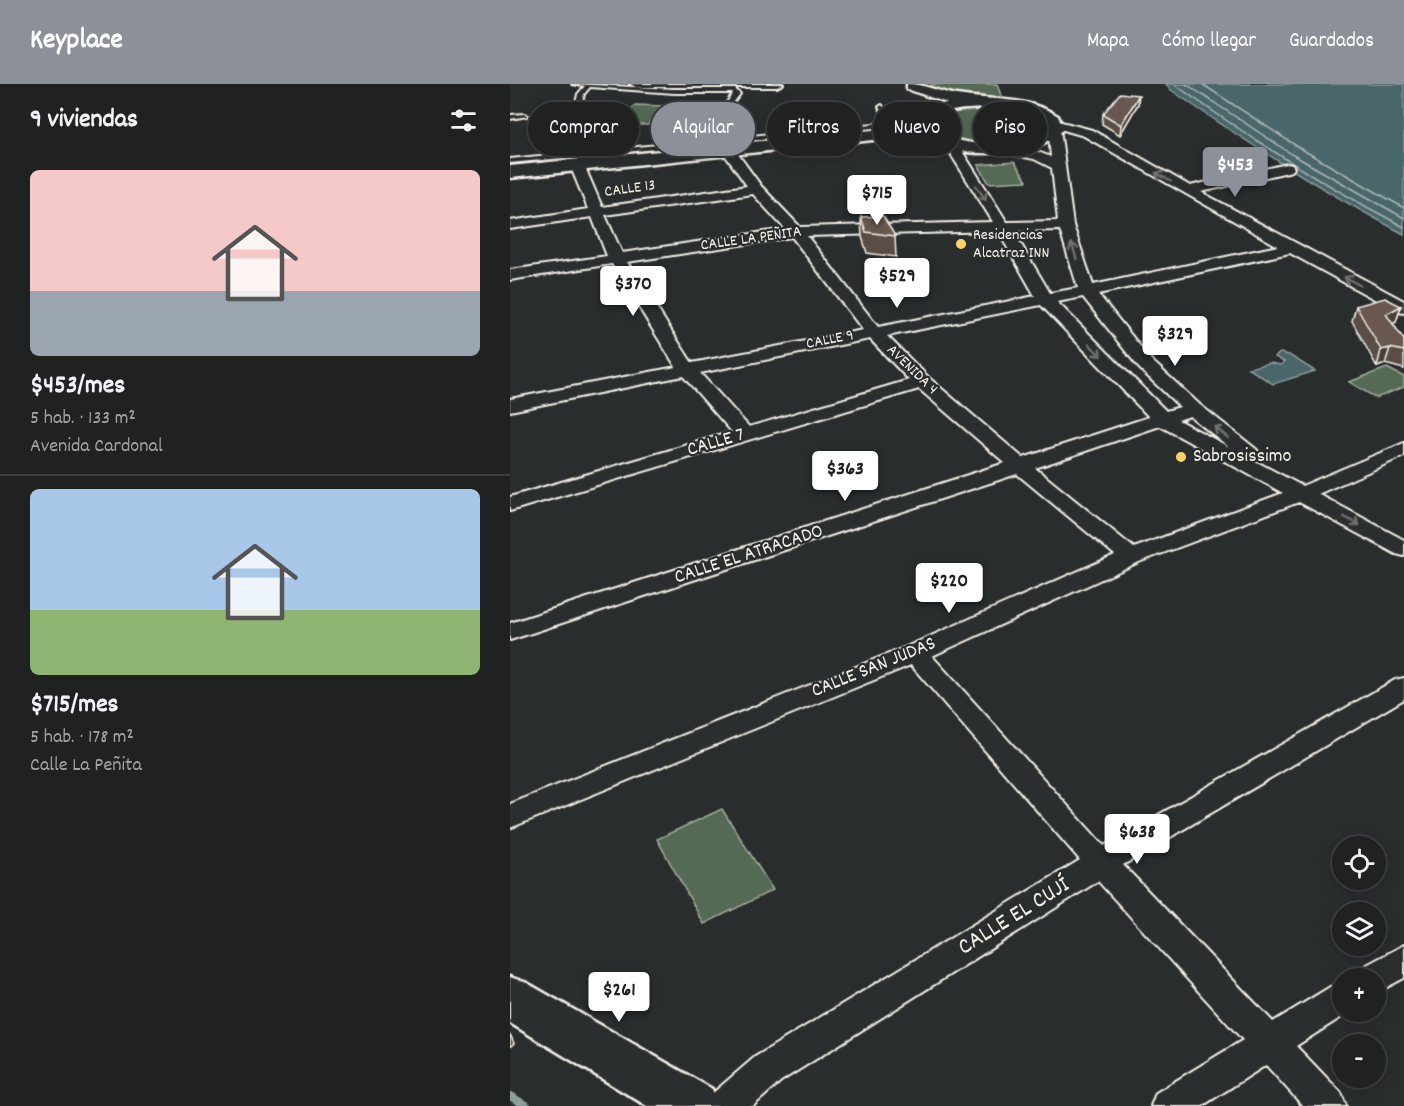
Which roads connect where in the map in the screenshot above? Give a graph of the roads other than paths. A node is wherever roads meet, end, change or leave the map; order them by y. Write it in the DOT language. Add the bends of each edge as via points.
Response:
graph roads {
  1 [pos="575,84"];
  2 [pos="636,84"];
  3 [pos="734,84"];
  4 [pos="777,84"];
  5 [pos="657,85"];
  6 [pos="588,86"];
  7 [pos="579,102"];
  8 [pos="731,102"];
  9 [pos="923,102"];
  10 [pos="983,102"];
  11 [pos="873,114"];
  12 [pos="525,116"];
  13 [pos="1047,116"];
  14 [pos="510,117"];
  15 [pos="873,126"];
  16 [pos="1054,127"];
  17 [pos="1047,133"];
  18 [pos="755,142"];
  19 [pos="566,156"];
  20 [pos="652,156"];
  21 [pos="732,156"];
  22 [pos="958,156"];
  23 [pos="1038,156"];
  24 [pos="510,162"];
  25 [pos="566,164"];
  26 [pos="1059,166"];
  27 [pos="1287,168"];
  28 [pos="510,172"];
  29 [pos="756,189"];
  30 [pos="1188,191"];
  31 [pos="596,212"];
  32 [pos="510,225"];
  33 [pos="1066,225"];
  34 [pos="1003,227"];
  35 [pos="796,232"];
  36 [pos="1291,248"];
  37 [pos="616,258"];
  38 [pos="510,275"];
  39 [pos="1087,291"];
  40 [pos="1045,299"];
  41 [pos="1404,309"];
  42 [pos="873,332"];
  43 [pos="686,368"];
  44 [pos="922,382"];
  45 [pos="510,388"];
  46 [pos="518,403"];
  47 [pos="1193,409"];
  48 [pos="1163,420"];
  49 [pos="745,434"];
  50 [pos="1404,449"];
  51 [pos="1020,466"];
  52 [pos="1300,494"];
  53 [pos="510,504"];
  54 [pos="1404,549"];
  55 [pos="1131,557"];
  56 [pos="510,633"];
  57 [pos="915,653"];
  58 [pos="1404,687"];
  59 [pos="510,816"];
  60 [pos="1101,864"];
  61 [pos="1404,960"];
  62 [pos="1386,971"];
  63 [pos="510,998"];
  64 [pos="1332,1004"];
  65 [pos="1270,1043"];
  66 [pos="694,1106"];
  67 [pos="726,1106"];
  68 [pos="1169,1106"];
  69 [pos="1328,1106"];
  1 -- 6 [label="lane"];
  2 -- 5 [label="street"];
  3 -- 4 [label="street"];
  3 -- 5 [label="street"];
  6 -- 7 [label="lane"];
  6 -- 8 [label="lane" via="735,91"];
  9 -- 10 [label="main road" via="944,97"];
  11 -- 18 [label="main road"];
  12 -- 14 [label="lane"];
  13 -- 16 [label="main road"];
  15 -- 25 [label="lane"];
  16 -- 17 [label="main road"];
  16 -- 26 [label="street"];
  30 -- 16 [label="street, one-way" via="1088,133"];
  19 -- 25 [label="lane"];
  20 -- 25 [label="main road"];
  21 -- 29 [label="street, AVENIDA 4"];
  22 -- 34 [label="street, one-way"];
  23 -- 26 [label="street"];
  24 -- 25 [label="lane"];
  25 -- 28 [label="main road"];
  25 -- 31 [label="street"];
  26 -- 33 [label="street"];
  27 -- 30 [label="street"];
  29 -- 31 [label="street, CALLE 13"];
  29 -- 35 [label="street, AVENIDA 4"];
  30 -- 36 [label="street"];
  31 -- 32 [label="street, CALLE 13"];
  31 -- 37 [label="street"];
  33 -- 34 [label="street, CALLE LA PEÑITA"];
  39 -- 33 [label="street, one-way"];
  34 -- 35 [label="street, CALLE LA PEÑITA"];
  34 -- 40 [label="street"];
  35 -- 37 [label="street, CALLE LA PEÑITA"];
  35 -- 42 [label="street, AVENIDA 4"];
  36 -- 39 [label="street, CALLE 9"];
  41 -- 36 [label="street, one-way"];
  37 -- 38 [label="street, CALLE LA PEÑITA"];
  37 -- 43 [label="street"];
  39 -- 40 [label="street, CALLE 9"];
  39 -- 47 [label="street" via="1145,364"];
  40 -- 42 [label="street, CALLE 9"];
  40 -- 48 [label="street, one-way"];
  42 -- 43 [label="street, CALLE 9"];
  42 -- 44 [label="street, AVENIDA 4"];
  43 -- 46 [label="street, CALLE 9"];
  43 -- 49 [label="street"];
  44 -- 49 [label="street, CALLE 7"];
  44 -- 51 [label="street, AVENIDA 4"];
  45 -- 46 [label="street"];
  47 -- 48 [label="street, CALLE EL ATRACADO"];
  52 -- 47 [label="street, one-way"];
  48 -- 51 [label="street, CALLE EL ATRACADO"];
  48 -- 52 [label="street"];
  49 -- 53 [label="street, CALLE 7"];
  50 -- 52 [label="street, CALLE SAN JUDAS"];
  51 -- 55 [label="street, AVENIDA 4"];
  51 -- 56 [label="street, CALLE EL ATRACADO"];
  52 -- 54 [label="street, one-way"];
  52 -- 55 [label="street, CALLE SAN JUDAS"];
  55 -- 57 [label="street, CALLE SAN JUDAS"];
  57 -- 59 [label="street, CALLE SAN JUDAS"];
  57 -- 60 [label="street"];
  58 -- 60 [label="street, CALLE EL CUJÍ"];
  60 -- 65 [label="street"];
  60 -- 67 [label="street, CALLE EL CUJÍ" via="768,1069"];
  61 -- 62 [label="street"];
  63 -- 66 [label="main road"];
  64 -- 65 [label="street"];
  65 -- 68 [label="street"];
  65 -- 69 [label="street"];
}
